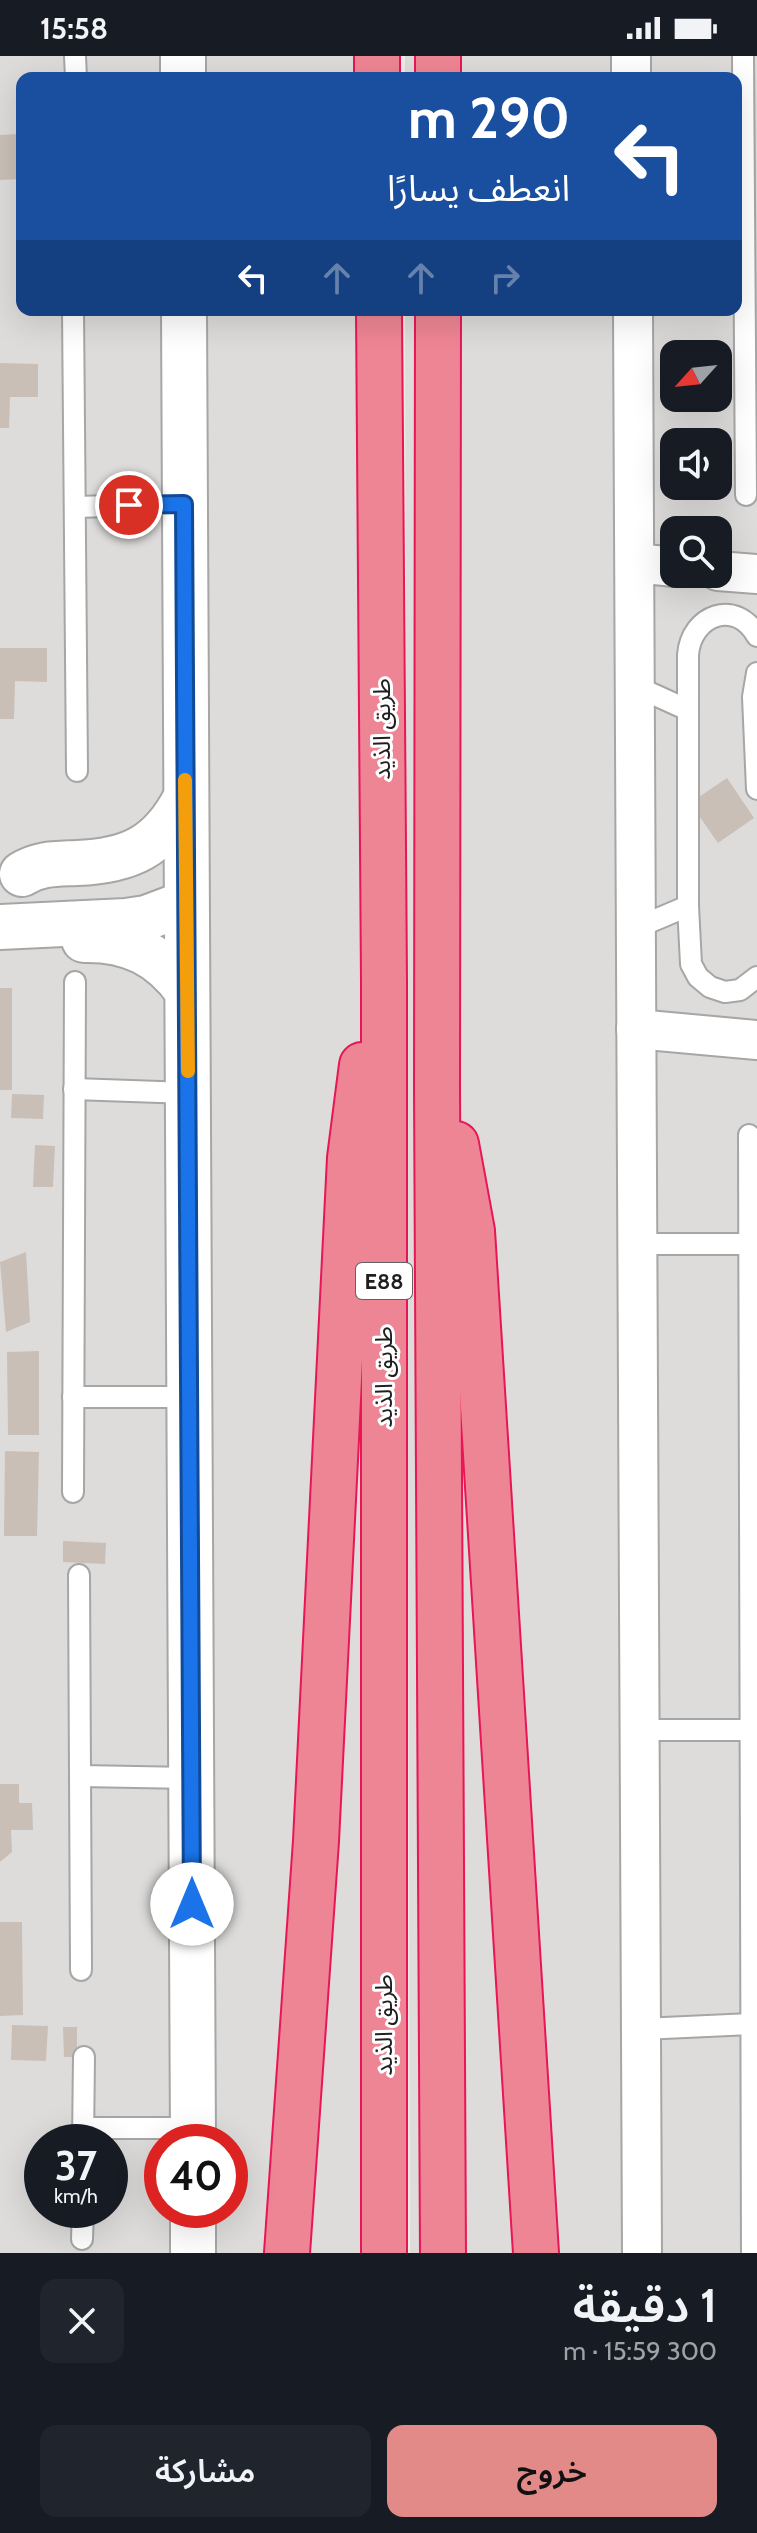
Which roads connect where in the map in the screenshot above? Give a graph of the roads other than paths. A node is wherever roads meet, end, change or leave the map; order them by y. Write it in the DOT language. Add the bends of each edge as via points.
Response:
graph roads {
  1 [pos="743,56"];
  2 [pos="742,135"];
  3 [pos="73,316"];
  4 [pos="184,316"];
  5 [pos="379,316"];
  6 [pos="438,316"];
  7 [pos="633,316"];
  8 [pos="741,316"];
  9 [pos="746,495"];
  10 [pos="184,504"];
  11 [pos="75,507"];
  12 [pos="636,563"];
  13 [pos="660,566"];
  14 [pos="732,572"];
  15 [pos="757,574"];
  16 [pos="757,636"];
  17 [pos="757,673"];
  18 [pos="635,686"];
  19 [pos="688,710"];
  20 [pos="77,771"];
  21 [pos="757,789"];
  22 [pos="185,799"];
  23 [pos="17,875"];
  24 [pos="186,896"];
  25 [pos="688,906"];
  26 [pos="14,927"];
  27 [pos="636,928"];
  28 [pos="757,977"];
  29 [pos="75,982"];
  30 [pos="384,982"];
  31 [pos="187,991"];
  32 [pos="636,1029"];
  33 [pos="757,1040"];
  34 [pos="437,1088"];
  35 [pos="74,1089"];
  36 [pos="188,1093"];
  37 [pos="749,1135"];
  38 [pos="636,1244"];
  39 [pos="749,1244"];
  40 [pos="73,1397"];
  41 [pos="189,1397"];
  42 [pos="73,1492"];
  43 [pos="79,1575"];
  44 [pos="639,1730"];
  45 [pos="750,1730"];
  46 [pos="80,1776"];
  47 [pos="191,1778"];
  48 [pos="81,1970"];
  49 [pos="751,2024"];
  50 [pos="642,2029"];
  51 [pos="84,2057"];
  52 [pos="83,2124"];
  53 [pos="193,2124"];
  54 [pos="82,2228"];
  55 [pos="193,2228"];
  56 [pos="82,2239"];
  57 [pos="193,2253"];
  58 [pos="287,2253"];
  59 [pos="384,2253"];
  60 [pos="443,2253"];
  61 [pos="536,2253"];
  62 [pos="642,2253"];
  63 [pos="752,2253"];
  1 -- 2 [label="lane"];
  3 -- 11 [label="lane"];
  4 -- 10 [label="street"];
  5 -- 30 [label="highway, طريق الذيد / E88"];
  6 -- 34 [label="highway, E88"];
  7 -- 12 [label="street"];
  8 -- 9 [label="lane"];
  10 -- 11 [label="lane"];
  10 -- 22 [label="street"];
  11 -- 20 [label="lane"];
  12 -- 13 [label="street"];
  12 -- 18 [label="street"];
  14 -- 15 [label="street"];
  16 -- 19 [label="lane" via="743,620 730,615 705,621 695,630 689,642"];
  17 -- 21 [label="lane"];
  18 -- 19 [label="lane"];
  18 -- 27 [label="street"];
  19 -- 25 [label="lane"];
  22 -- 23 [label="street" via="166,829 123,858 43,865"];
  22 -- 24 [label="street"];
  23 -- 24 [label="street" via="136,881"];
  23 -- 26 [label="street" via="30,902"];
  24 -- 26 [label="street" via="146,918"];
  24 -- 31 [label="street"];
  25 -- 27 [label="lane"];
  25 -- 28 [label="lane" via="689,949 698,977 725,992 740,990"];
  26 -- 31 [label="street" via="130,945 163,963"];
  27 -- 32 [label="street"];
  29 -- 35 [label="lane"];
  30 -- 58 [label="highway" via="362,1069 350,1158 316,1841"];
  30 -- 59 [label="highway, طريق الذيد / E88"];
  31 -- 36 [label="street"];
  32 -- 33 [label="street"];
  32 -- 38 [label="street"];
  34 -- 60 [label="highway, E88"];
  34 -- 61 [label="highway" via="460,1158 472,1231"];
  35 -- 36 [label="lane"];
  35 -- 40 [label="lane"];
  36 -- 41 [label="street"];
  37 -- 39 [label="lane"];
  38 -- 39 [label="lane"];
  38 -- 44 [label="street"];
  39 -- 45 [label="lane"];
  40 -- 41 [label="lane"];
  40 -- 42 [label="lane"];
  41 -- 47 [label="street"];
  43 -- 46 [label="lane"];
  44 -- 45 [label="lane"];
  44 -- 50 [label="street"];
  45 -- 49 [label="lane"];
  46 -- 47 [label="lane"];
  46 -- 48 [label="lane"];
  47 -- 53 [label="street"];
  49 -- 50 [label="lane"];
  49 -- 63 [label="lane"];
  50 -- 62 [label="street"];
  51 -- 52 [label="lane"];
  54 -- 56 [label="lane"];
  55 -- 57 [label="street"];
}
